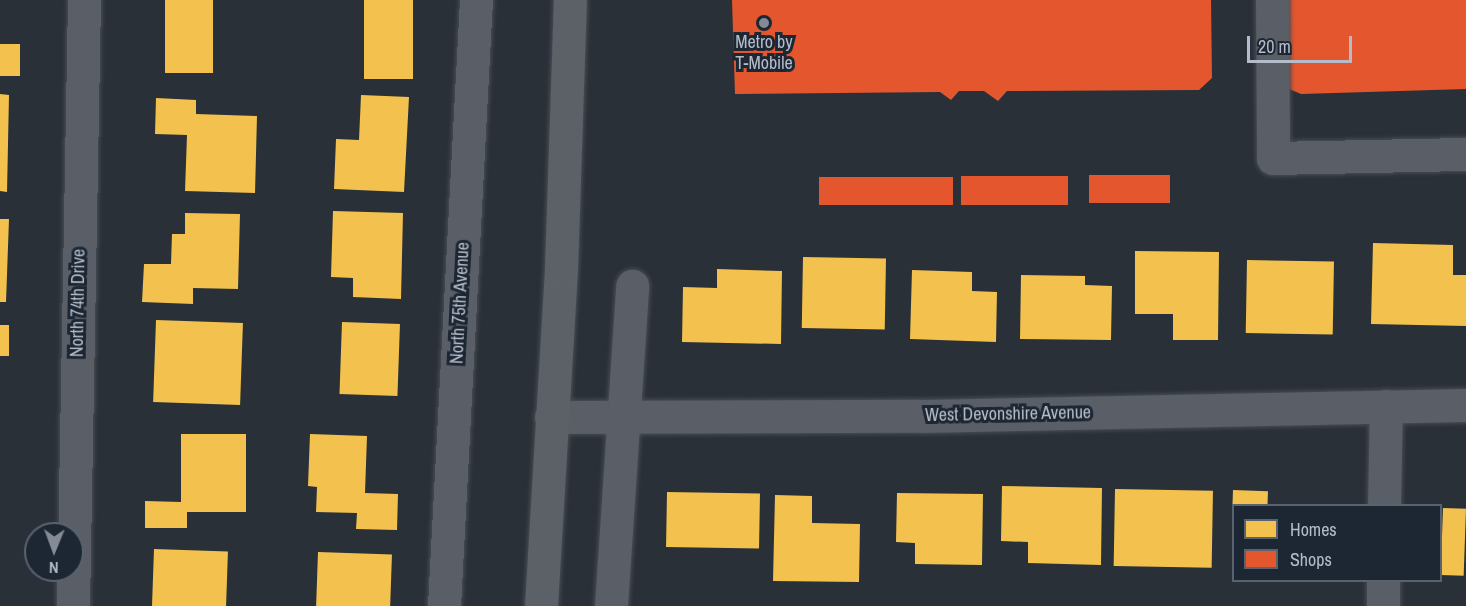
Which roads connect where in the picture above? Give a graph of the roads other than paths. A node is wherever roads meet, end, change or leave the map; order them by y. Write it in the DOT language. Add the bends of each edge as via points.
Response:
graph roads {
  1 [pos="84,0"];
  2 [pos="476,0"];
  3 [pos="570,0"];
  4 [pos="1272,0"];
  5 [pos="1466,154"];
  6 [pos="632,286"];
  7 [pos="1466,405"];
  8 [pos="1386,406"];
  9 [pos="551,417"];
  10 [pos="623,418"];
  11 [pos="1384,504"];
  12 [pos="1383,582"];
  13 [pos="73,606"];
  14 [pos="444,606"];
  15 [pos="541,606"];
  16 [pos="612,606"];
  17 [pos="1383,606"];
  1 -- 13 [label="street, North 74th Drive"];
  2 -- 14 [label="street, North 75th Avenue"];
  3 -- 9 [label="main road" via="561,269"];
  4 -- 5 [label="street" via="1273,159"];
  6 -- 10 [label="street"];
  7 -- 8 [label="street, West Devonshire Avenue"];
  8 -- 10 [label="street, West Devonshire Avenue"];
  8 -- 11 [label="street"];
  9 -- 10 [label="street, West Devonshire Avenue"];
  9 -- 15 [label="main road"];
  10 -- 16 [label="street"];
  12 -- 17 [label="street"];
}
